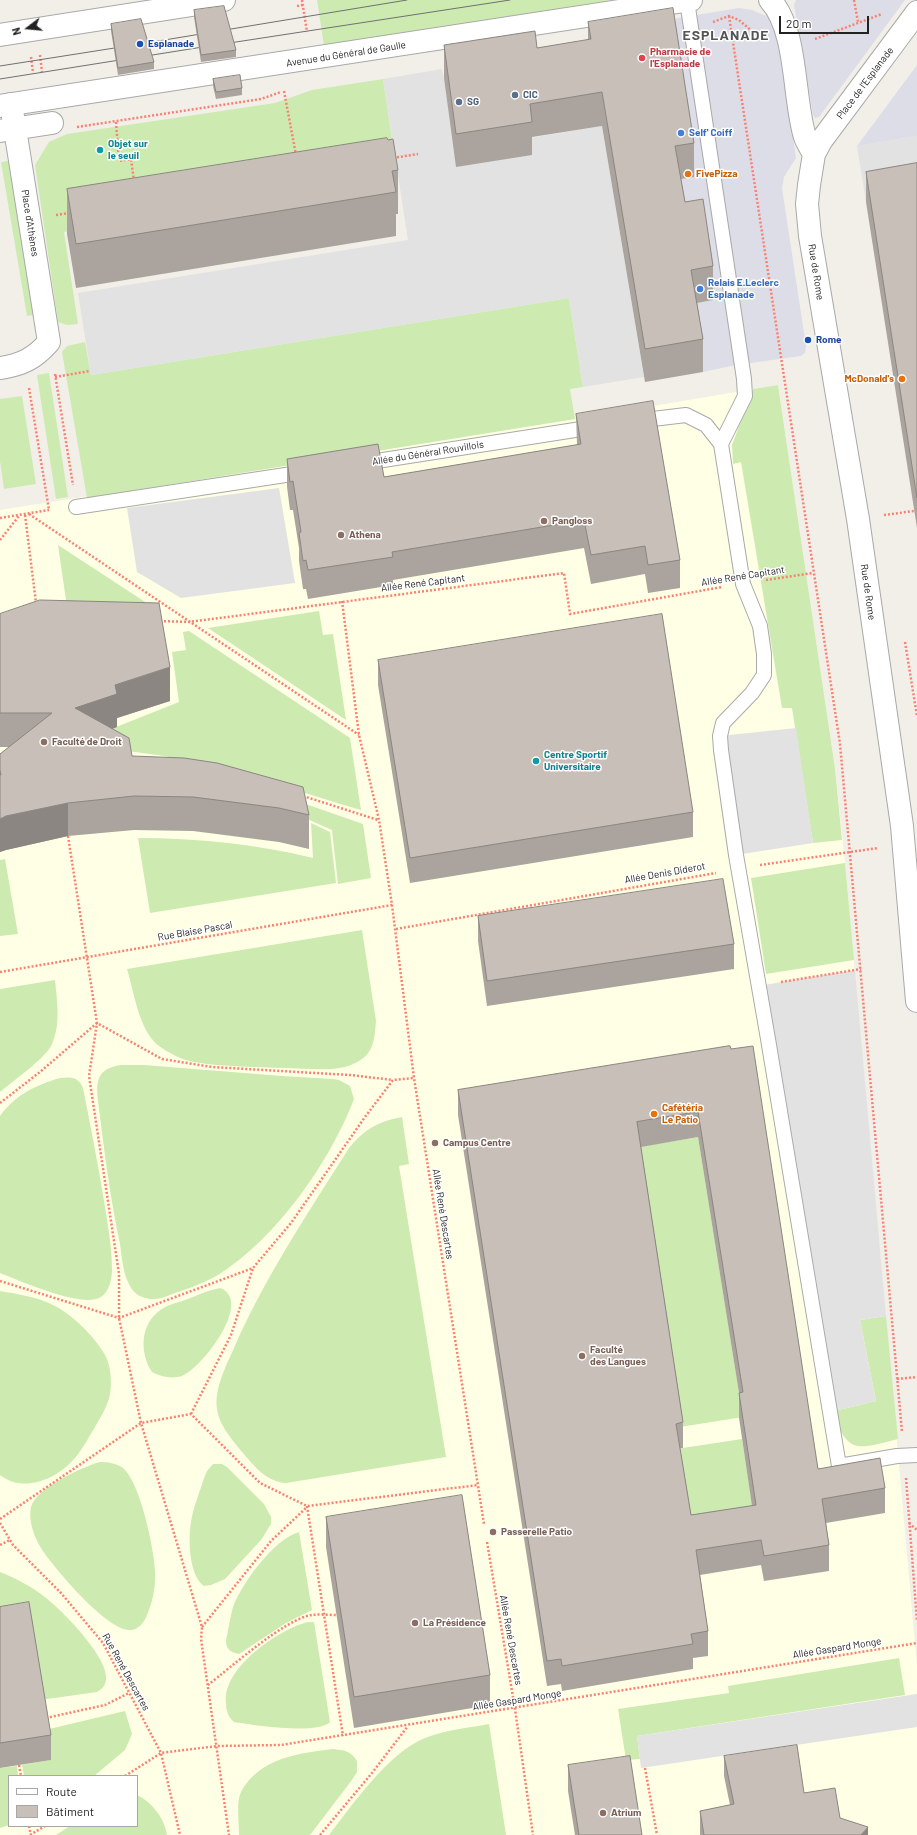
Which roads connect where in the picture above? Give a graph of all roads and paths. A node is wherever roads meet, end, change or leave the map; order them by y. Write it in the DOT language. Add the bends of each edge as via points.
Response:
graph roads {
  1 [pos="224,0"];
  2 [pos="689,0"];
  3 [pos="770,0"];
  4 [pos="854,0"];
  5 [pos="303,5"];
  6 [pos="297,6"];
  7 [pos="917,12"];
  8 [pos="883,14"];
  9 [pos="858,22"];
  10 [pos="31,31"];
  11 [pos="0,35"];
  12 [pos="790,47"];
  13 [pos="284,91"];
  14 [pos="42,101"];
  15 [pos="6,105"];
  16 [pos="116,122"];
  17 [pos="52,123"];
  18 [pos="8,130"];
  19 [pos="418,154"];
  20 [pos="814,154"];
  21 [pos="296,159"];
  22 [pos="388,159"];
  23 [pos="809,185"];
  24 [pos="135,187"];
  25 [pos="76,211"];
  26 [pos="30,219"];
  27 [pos="50,342"];
  28 [pos="0,368"];
  29 [pos="90,371"];
  30 [pos="55,377"];
  31 [pos="621,423"];
  32 [pos="605,426"];
  33 [pos="721,444"];
  34 [pos="352,464"];
  35 [pos="321,469"];
  36 [pos="76,507"];
  37 [pos="29,514"];
  38 [pos="25,515"];
  39 [pos="20,516"];
  40 [pos="0,517"];
  41 [pos="0,540"];
  42 [pos="813,573"];
  43 [pos="743,584"];
  44 [pos="342,601"];
  45 [pos="36,607"];
  46 [pos="157,620"];
  47 [pos="188,622"];
  48 [pos="359,735"];
  49 [pos="296,794"];
  50 [pos="379,820"];
  51 [pos="902,826"];
  52 [pos="68,836"];
  53 [pos="851,851"];
  54 [pos="738,869"];
  55 [pos="392,905"];
  56 [pos="396,929"];
  57 [pos="88,958"];
  58 [pos="862,969"];
  59 [pos="0,972"];
  60 [pos="758,986"];
  61 [pos="917,1001"];
  62 [pos="97,1023"];
  63 [pos="414,1078"];
  64 [pos="393,1080"];
  65 [pos="0,1103"];
  66 [pos="253,1268"];
  67 [pos="0,1282"];
  68 [pos="119,1318"];
  69 [pos="917,1376"];
  70 [pos="897,1379"];
  71 [pos="191,1414"];
  72 [pos="141,1423"];
  73 [pos="902,1437"];
  74 [pos="917,1455"];
  75 [pos="905,1471"];
  76 [pos="478,1485"];
  77 [pos="307,1506"];
  78 [pos="0,1519"];
  79 [pos="909,1522"];
  80 [pos="0,1523"];
  81 [pos="484,1524"];
  82 [pos="917,1530"];
  83 [pos="10,1540"];
  84 [pos="487,1542"];
  85 [pos="0,1545"];
  86 [pos="325,1615"];
  87 [pos="336,1615"];
  88 [pos="917,1621"];
  89 [pos="202,1627"];
  90 [pos="917,1643"];
  91 [pos="208,1686"];
  92 [pos="129,1693"];
  93 [pos="515,1709"];
  94 [pos="44,1719"];
  95 [pos="408,1726"];
  96 [pos="343,1736"];
  97 [pos="218,1746"];
  98 [pos="161,1754"];
  99 [pos="19,1765"];
  100 [pos="645,1768"];
  101 [pos="21,1775"];
  102 [pos="127,1775"];
  103 [pos="43,1827"];
  104 [pos="30,1835"];
  105 [pos="180,1835"];
  106 [pos="229,1835"];
  107 [pos="320,1835"];
  108 [pos="533,1835"];
  109 [pos="657,1835"];
  1 -- 10 [label="street"];
  2 -- 14 [label="street, Avenue du Général de Gaulle"];
  2 -- 33 [label="lane" via="744,379 745,396"];
  3 -- 12 [label="street" via="783,23"];
  4 -- 9 [label="path"];
  5 -- 6 [label="path"];
  7 -- 20 [label="street, Place de l'Esplanade"];
  8 -- 9 [label="path"];
  9 -- 12 [label="path"];
  10 -- 11 [label="street"];
  10 -- 14 [label="path"];
  10 -- 14 [label="path"];
  12 -- 20 [label="street" via="805,137"];
  12 -- 42 [label="path" via="774,46 764,42 739,20 729,16"];
  13 -- 21 [label="path"];
  14 -- 15 [label="street, Avenue du Général de Gaulle"];
  15 -- 18 [label="street, Place d'Athènes"];
  16 -- 24 [label="path" via="119,161 131,159"];
  17 -- 18 [label="street"];
  18 -- 26 [label="street, Place d'Athènes"];
  19 -- 22 [label="path"];
  20 -- 23 [label="street, Place de l'Esplanade"];
  23 -- 51 [label="street, Rue de Rome" via="807,204 810,236 858,519"];
  25 -- 26 [label="path"];
  26 -- 27 [label="street, Place d'Athènes"];
  27 -- 28 [label="street" via="37,355"];
  27 -- 30 [label="path"];
  29 -- 30 [label="path"];
  30 -- 36 [label="path"];
  31 -- 33 [label="lane" via="686,414 706,425"];
  32 -- 34 [label="lane, Allée du Général Rouvillois"];
  33 -- 43 [label="lane"];
  35 -- 36 [label="lane"];
  36 -- 37 [label="path"];
  37 -- 38 [label="path"];
  37 -- 47 [label="path"];
  38 -- 39 [label="path"];
  38 -- 45 [label="path"];
  39 -- 40 [label="path"];
  39 -- 41 [label="path"];
  42 -- 43 [label="path, Allée René Capitant"];
  42 -- 53 [label="path" via="840,744"];
  43 -- 44 [label="path, Allée René Capitant" via="570,614 564,573"];
  43 -- 54 [label="lane" via="760,626 764,675 752,693 723,723 720,736"];
  44 -- 47 [label="path, Allée René Capitant"];
  44 -- 48 [label="path, Allée René Descartes"];
  46 -- 47 [label="path, Allée René Capitant"];
  47 -- 48 [label="path"];
  48 -- 50 [label="path, Allée René Descartes"];
  49 -- 50 [label="path"];
  50 -- 55 [label="path, Allée René Descartes"];
  51 -- 53 [label="path, Allée Denis Diderot" via="876,829 878,848"];
  51 -- 61 [label="street, Rue de Rome"];
  52 -- 57 [label="path"];
  53 -- 54 [label="path, Allée Denis Diderot"];
  53 -- 58 [label="path"];
  54 -- 56 [label="path, Allée Denis Diderot"];
  54 -- 60 [label="lane"];
  55 -- 56 [label="path, Allée René Descartes"];
  55 -- 57 [label="path, Rue Blaise Pascal"];
  56 -- 63 [label="path, Allée René Descartes"];
  57 -- 59 [label="path, Rue Blaise Pascal"];
  57 -- 62 [label="path"];
  58 -- 60 [label="path"];
  58 -- 70 [label="path"];
  60 -- 74 [label="lane" via="839,1466"];
  62 -- 64 [label="path" via="162,1059 212,1067"];
  62 -- 65 [label="path"];
  62 -- 68 [label="path" via="89,1076 119,1274"];
  63 -- 64 [label="path"];
  63 -- 76 [label="path, Allée René Descartes"];
  64 -- 66 [label="path" via="291,1223"];
  66 -- 68 [label="path"];
  66 -- 71 [label="path" via="231,1335"];
  67 -- 68 [label="path"];
  68 -- 72 [label="path"];
  69 -- 70 [label="path"];
  70 -- 73 [label="path"];
  71 -- 72 [label="path"];
  71 -- 77 [label="path" via="260,1483"];
  72 -- 78 [label="path"];
  72 -- 89 [label="path"];
  75 -- 79 [label="path"];
  76 -- 77 [label="path"];
  76 -- 81 [label="path, Allée René Descartes"];
  77 -- 86 [label="path"];
  77 -- 89 [label="path" via="271,1541"];
  79 -- 82 [label="path"];
  79 -- 88 [label="path"];
  80 -- 83 [label="path, Rue René Descartes"];
  83 -- 85 [label="path"];
  83 -- 92 [label="path, Rue René Descartes" via="61,1593 103,1643"];
  84 -- 93 [label="path, Allée René Descartes"];
  86 -- 87 [label="path"];
  86 -- 91 [label="path" via="311,1615 294,1622 254,1648"];
  86 -- 96 [label="path"];
  89 -- 91 [label="path" via="201,1639"];
  90 -- 93 [label="path, Allée Gaspard Monge"];
  91 -- 97 [label="path"];
  92 -- 94 [label="path" via="105,1705"];
  92 -- 98 [label="path, Rue René Descartes"];
  93 -- 95 [label="path, Allée Gaspard Monge"];
  93 -- 108 [label="path, Allée René Descartes"];
  95 -- 96 [label="path, Allée Gaspard Monge"];
  95 -- 107 [label="path" via="372,1774"];
  96 -- 97 [label="path, Allée Gaspard Monge" via="281,1745"];
  97 -- 98 [label="path, Allée Gaspard Monge"];
  97 -- 106 [label="path"];
  98 -- 102 [label="path, Allée Gaspard Monge"];
  98 -- 105 [label="path, Rue René Descartes"];
  99 -- 101 [label="path"];
  100 -- 109 [label="path"];
  103 -- 104 [label="path"];
}
